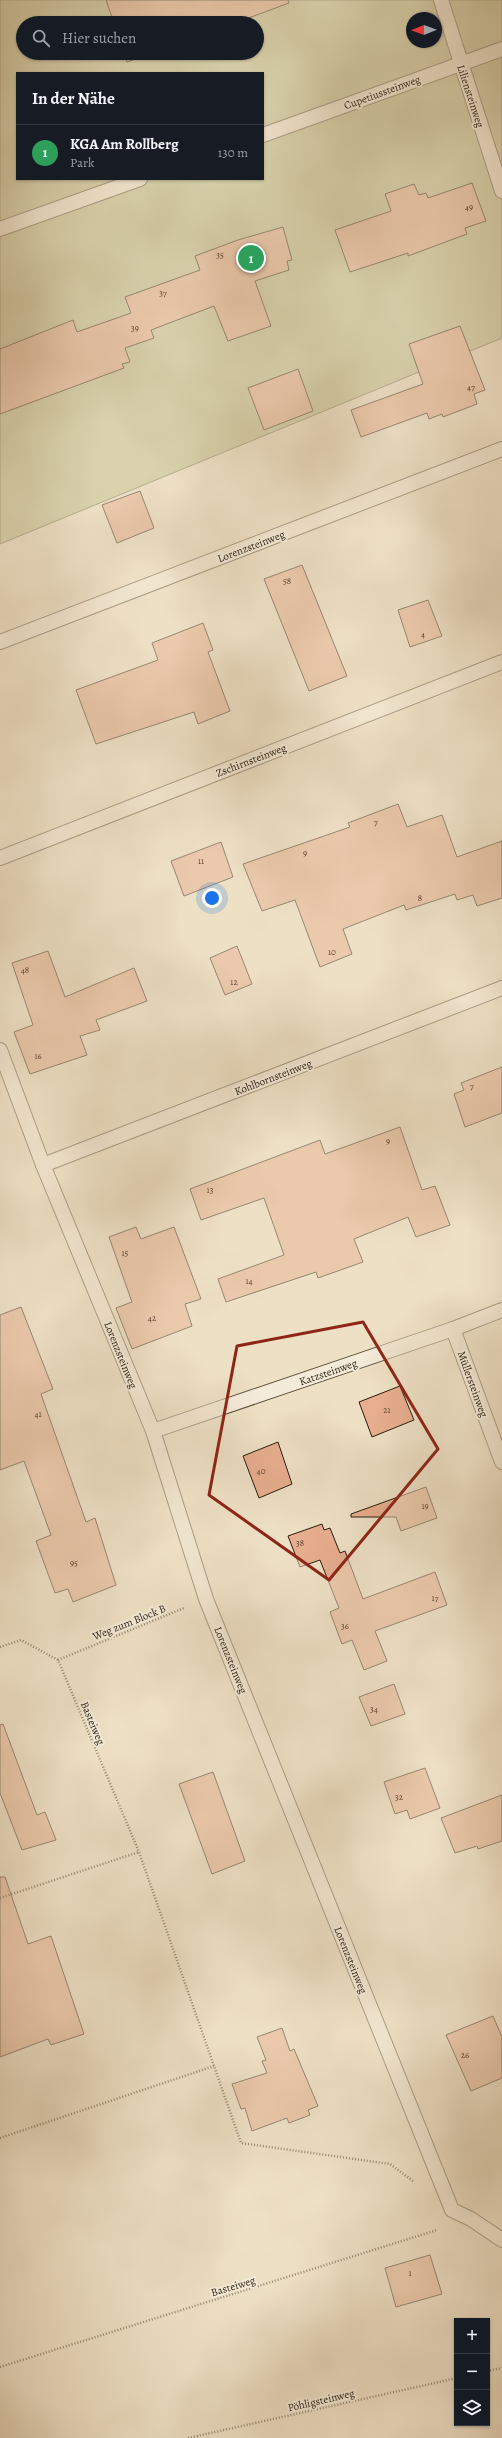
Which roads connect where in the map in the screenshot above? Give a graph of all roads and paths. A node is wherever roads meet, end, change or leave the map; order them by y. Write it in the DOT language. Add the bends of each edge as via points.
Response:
graph roads {
  1 [pos="442,0"];
  2 [pos="502,49"];
  3 [pos="461,64"];
  4 [pos="264,135"];
  5 [pos="137,180"];
  6 [pos="502,191"];
  7 [pos="0,229"];
  8 [pos="502,448"];
  9 [pos="0,642"];
  10 [pos="502,662"];
  11 [pos="0,858"];
  12 [pos="502,988"];
  13 [pos="0,1050"];
  14 [pos="43,1165"];
  15 [pos="502,1310"];
  16 [pos="453,1329"];
  17 [pos="153,1431"];
  18 [pos="502,1462"];
  19 [pos="206,1599"];
  20 [pos="0,1647"];
  21 [pos="58,1660"];
  22 [pos="139,1852"];
  23 [pos="0,1898"];
  24 [pos="214,2066"];
  25 [pos="0,2138"];
  26 [pos="414,2182"];
  27 [pos="471,2220"];
  28 [pos="502,2240"];
  29 [pos="0,2367"];
  30 [pos="502,2368"];
  31 [pos="490,2370"];
  32 [pos="454,2379"];
  33 [pos="188,2438"];
  1 -- 3 [label="lane, Liliensteinweg"];
  2 -- 3 [label="lane, Cupetiussteinweg"];
  3 -- 4 [label="lane, Cupetiussteinweg"];
  3 -- 6 [label="lane, Liliensteinweg"];
  5 -- 7 [label="lane"];
  8 -- 9 [label="lane, Lorenzsteinweg"];
  10 -- 11 [label="lane, Zschirnsteinweg"];
  12 -- 14 [label="lane, Kohlbornsteinweg"];
  13 -- 14 [label="lane, Lorenzsteinweg"];
  14 -- 17 [label="lane, Lorenzsteinweg"];
  15 -- 16 [label="lane, Katzsteinweg"];
  16 -- 17 [label="lane, Katzsteinweg"];
  16 -- 18 [label="lane, Müllersteinweg"];
  17 -- 19 [label="lane, Lorenzsteinweg"];
  19 -- 21 [label="path, Weg zum Block B"];
  19 -- 27 [label="lane, Lorenzsteinweg" via="452,2210"];
  20 -- 21 [label="path" via="21,1640"];
  21 -- 22 [label="path, Basteiweg"];
  22 -- 23 [label="path"];
  22 -- 24 [label="path, Basteiweg"];
  24 -- 25 [label="path"];
  24 -- 26 [label="path, Basteiweg" via="241,2143 390,2164"];
  27 -- 28 [label="lane, Lorenzsteinweg"];
  27 -- 29 [label="path, Basteiweg"];
  30 -- 31 [label="path"];
  32 -- 33 [label="path, Pöhligsteinweg"];
}
